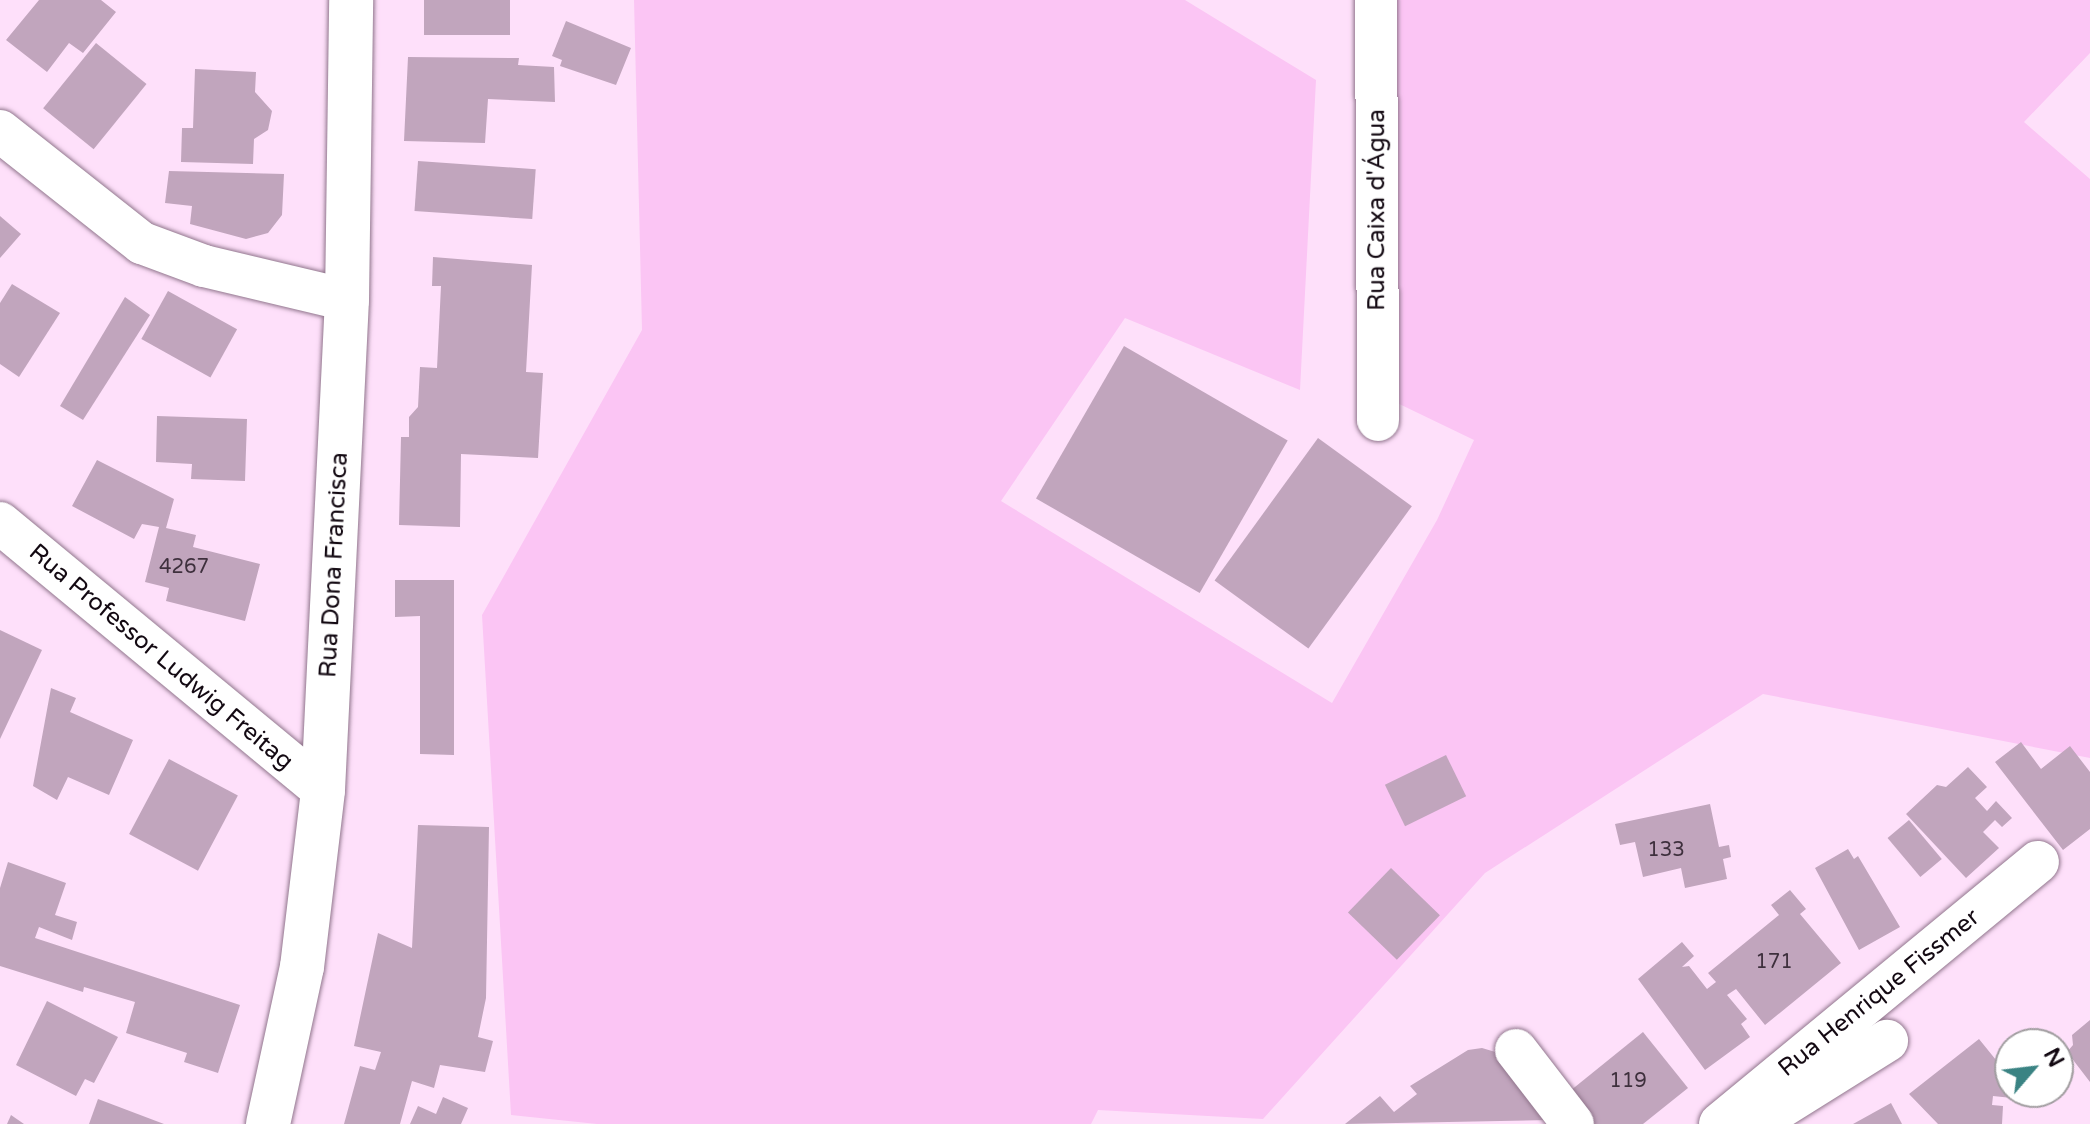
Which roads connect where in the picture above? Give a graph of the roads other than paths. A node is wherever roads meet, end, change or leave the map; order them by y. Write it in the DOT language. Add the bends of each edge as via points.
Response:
graph roads {
  1 [pos="351,0"];
  2 [pos="1376,0"];
  3 [pos="0,131"];
  4 [pos="347,300"];
  5 [pos="1378,420"];
  6 [pos="0,523"];
  7 [pos="323,790"];
  8 [pos="2038,862"];
  9 [pos="1887,1041"];
  10 [pos="1516,1050"];
  11 [pos="268,1124"];
  12 [pos="1573,1124"];
  13 [pos="1720,1124"];
  14 [pos="1754,1124"];
  1 -- 4 [label="main road, Rua Dona Francisca"];
  2 -- 5 [label="street, Rua Caixa d'Água"];
  3 -- 4 [label="street" via="142,243 204,266"];
  4 -- 7 [label="main road, Rua Dona Francisca"];
  6 -- 7 [label="street, Rua Professor Ludwig Freitag"];
  7 -- 11 [label="main road, Rua Dona Francisca" via="300,981"];
  8 -- 13 [label="street, Rua Henrique Fissmer"];
  9 -- 14 [label="street"];
  10 -- 12 [label="street"];
}
